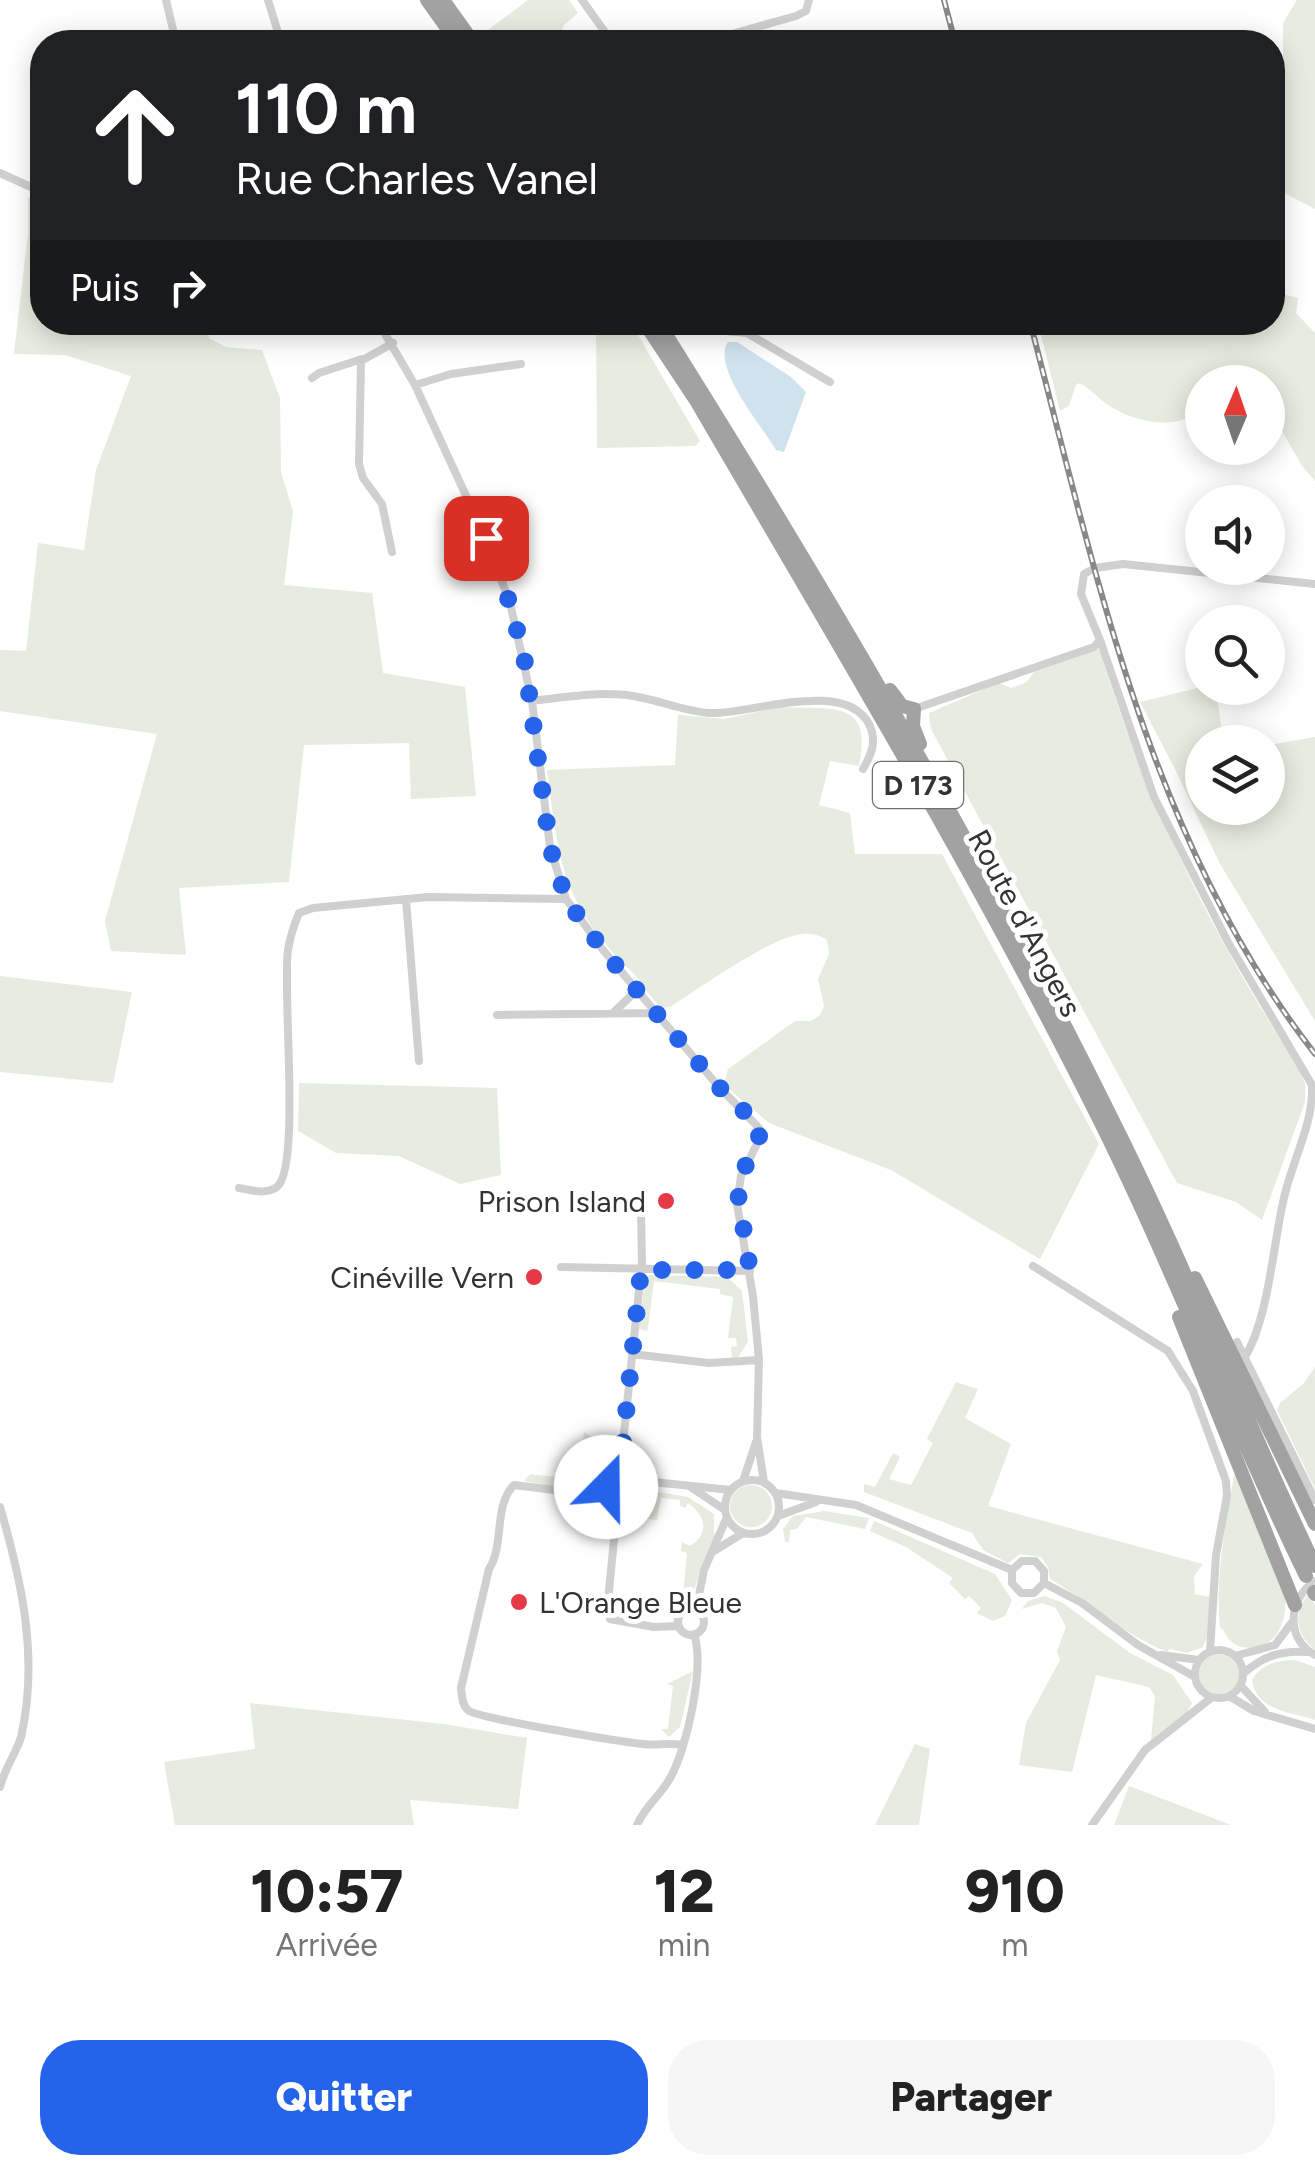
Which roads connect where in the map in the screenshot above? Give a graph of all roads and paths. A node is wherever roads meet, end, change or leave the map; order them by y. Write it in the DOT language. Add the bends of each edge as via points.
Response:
graph roads {
  1 [pos="166,0"];
  2 [pos="268,0"];
  3 [pos="427,0"];
  4 [pos="443,0"];
  5 [pos="582,0"];
  6 [pos="809,0"];
  7 [pos="173,30"];
  8 [pos="277,30"];
  9 [pos="448,30"];
  10 [pos="466,30"];
  11 [pos="603,30"];
  12 [pos="752,30"];
  13 [pos="0,173"];
  14 [pos="30,187"];
  15 [pos="387,335"];
  16 [pos="652,335"];
  17 [pos="666,335"];
  18 [pos="750,335"];
  19 [pos="393,343"];
  20 [pos="362,359"];
  21 [pos="520,364"];
  22 [pos="312,378"];
  23 [pos="830,382"];
  24 [pos="415,385"];
  25 [pos="392,552"];
  26 [pos="1315,584"];
  27 [pos="846,629"];
  28 [pos="1100,640"];
  29 [pos="532,702"];
  30 [pos="914,710"];
  31 [pos="863,769"];
  32 [pos="931,778"];
  33 [pos="406,899"];
  34 [pos="566,899"];
  35 [pos="637,990"];
  36 [pos="614,1013"];
  37 [pos="656,1013"];
  38 [pos="497,1015"];
  39 [pos="419,1061"];
  40 [pos="1144,1184"];
  41 [pos="240,1188"];
  42 [pos="642,1214"];
  43 [pos="1165,1264"];
  44 [pos="1033,1266"];
  45 [pos="561,1267"];
  46 [pos="641,1270"];
  47 [pos="750,1270"];
  48 [pos="1237,1342"];
  49 [pos="632,1354"];
  50 [pos="1245,1356"];
  51 [pos="759,1360"];
  52 [pos="757,1438"];
  53 [pos="620,1471"];
  54 [pos="633,1480"];
  55 [pos="742,1482"];
  56 [pos="764,1482"];
  57 [pos="688,1486"];
  58 [pos="606,1487"];
  59 [pos="730,1490"];
  60 [pos="776,1493"];
  61 [pos="618,1499"];
  62 [pos="824,1500"];
  63 [pos="1315,1500"];
  64 [pos="0,1508"];
  65 [pos="726,1513"];
  66 [pos="778,1516"];
  67 [pos="1315,1524"];
  68 [pos="744,1533"];
  69 [pos="714,1550"];
  70 [pos="1012,1570"];
  71 [pos="1313,1582"];
  72 [pos="1044,1584"];
  73 [pos="1294,1605"];
  74 [pos="696,1610"];
  75 [pos="1214,1613"];
  76 [pos="1293,1621"];
  77 [pos="679,1626"];
  78 [pos="694,1634"];
  79 [pos="1225,1650"];
  80 [pos="1210,1651"];
  81 [pos="1312,1653"];
  82 [pos="1157,1654"];
  83 [pos="1236,1656"];
  84 [pos="1199,1660"];
  85 [pos="1244,1673"];
  86 [pos="1195,1678"];
  87 [pos="1241,1686"];
  88 [pos="1200,1691"];
  89 [pos="1229,1696"];
  90 [pos="1211,1698"];
  91 [pos="1192,1712"];
  92 [pos="1268,1716"];
  93 [pos="1315,1729"];
  94 [pos="682,1744"];
  95 [pos="0,1786"];
  96 [pos="638,1825"];
  97 [pos="1092,1825"];
  1 -- 7 [label="street"];
  2 -- 8 [label="street"];
  3 -- 9 [label="highway"];
  4 -- 10 [label="highway"];
  5 -- 11 [label="street"];
  6 -- 12 [label="street" via="806,12"];
  13 -- 14 [label="street"];
  15 -- 19 [label="street"];
  16 -- 43 [label="highway, Route d'Angers / D 173" via="991,914 1098,1116"];
  17 -- 27 [label="highway, Route d'Angers / D 173"];
  18 -- 23 [label="street"];
  19 -- 20 [label="street"];
  19 -- 24 [label="street"];
  20 -- 22 [label="street"];
  20 -- 25 [label="street" via="359,464 382,504"];
  21 -- 24 [label="street"];
  24 -- 29 [label="street" via="504,584"];
  26 -- 28 [label="street" via="1123,564 1095,568 1082,576 1081,594"];
  27 -- 30 [label="highway" via="857,636 894,698"];
  27 -- 32 [label="highway, Route d'Angers / D 173"];
  28 -- 30 [label="street" via="1080,654"];
  28 -- 50 [label="street" via="1162,814 1228,944 1312,1085 1258,1328"];
  29 -- 31 [label="street" via="620,695 708,713 782,701 850,706 862,714 874,742"];
  29 -- 34 [label="street" via="550,847"];
  30 -- 32 [label="highway"];
  32 -- 40 [label="highway, Route d'Angers / D 173"];
  33 -- 34 [label="street"];
  33 -- 39 [label="street"];
  33 -- 41 [label="street" via="299,914 288,952 290,1132 284,1176 265,1192"];
  34 -- 35 [label="street"];
  35 -- 36 [label="street"];
  35 -- 37 [label="street"];
  36 -- 37 [label="street"];
  36 -- 38 [label="street"];
  37 -- 47 [label="street" via="757,1124 760,1138 738,1193"];
  40 -- 67 [label="highway" via="1156,1195"];
  40 -- 71 [label="highway, Route d'Angers / D 173"];
  42 -- 46 [label="street"];
  43 -- 71 [label="highway, Route d'Angers / D 173" via="1262,1487"];
  43 -- 73 [label="highway" via="1178,1316"];
  44 -- 75 [label="street" via="1168,1351 1184,1373 1226,1481"];
  45 -- 46 [label="street"];
  46 -- 47 [label="street"];
  46 -- 49 [label="street"];
  47 -- 51 [label="street"];
  48 -- 50 [label="street"];
  49 -- 51 [label="street" via="709,1363"];
  49 -- 53 [label="street"];
  50 -- 63 [label="street"];
  51 -- 52 [label="street"];
  52 -- 55 [label="street"];
  52 -- 56 [label="street"];
  53 -- 54 [label="street"];
  53 -- 58 [label="street"];
  54 -- 57 [label="street"];
  54 -- 61 [label="street" via="630,1494"];
  55 -- 56 [label="street"];
  55 -- 59 [label="street"];
  56 -- 60 [label="street"];
  57 -- 59 [label="street"];
  57 -- 65 [label="street"];
  58 -- 61 [label="street"];
  58 -- 94 [label="street" via="587,1494 514,1485 506,1493 462,1702 481,1718 594,1738"];
  59 -- 65 [label="street"];
  60 -- 62 [label="street"];
  60 -- 66 [label="street"];
  61 -- 77 [label="street" via="610,1619"];
  62 -- 66 [label="street"];
  62 -- 70 [label="street" via="875,1511"];
  64 -- 95 [label="street" via="27,1620 26,1706 20,1742"];
  65 -- 68 [label="street"];
  65 -- 69 [label="street"];
  66 -- 68 [label="street" via="768,1530"];
  68 -- 69 [label="street"];
  69 -- 74 [label="street"];
  70 -- 72 [label="street" via="1022,1561 1034,1562 1044,1570"];
  70 -- 72 [label="street" via="1021,1593"];
  71 -- 73 [label="street"];
  72 -- 82 [label="street"];
  73 -- 76 [label="street"];
  74 -- 77 [label="street" via="681,1614"];
  74 -- 78 [label="street" via="704,1622"];
  75 -- 79 [label="street"];
  75 -- 80 [label="street"];
  76 -- 81 [label="street"];
  76 -- 83 [label="street" via="1275,1646"];
  77 -- 78 [label="street"];
  78 -- 94 [label="street" via="698,1664"];
  79 -- 80 [label="street"];
  79 -- 83 [label="street"];
  80 -- 84 [label="street"];
  81 -- 85 [label="street" via="1269,1655"];
  82 -- 84 [label="street"];
  82 -- 86 [label="street"];
  83 -- 85 [label="street"];
  84 -- 86 [label="street"];
  85 -- 87 [label="street"];
  86 -- 88 [label="street"];
  87 -- 89 [label="street"];
  87 -- 92 [label="street"];
  88 -- 90 [label="street"];
  88 -- 91 [label="street"];
  89 -- 90 [label="street"];
  89 -- 92 [label="street"];
  90 -- 91 [label="street"];
  91 -- 97 [label="street" via="1145,1750"];
  92 -- 93 [label="street"];
  94 -- 96 [label="street" via="670,1779"];
}
